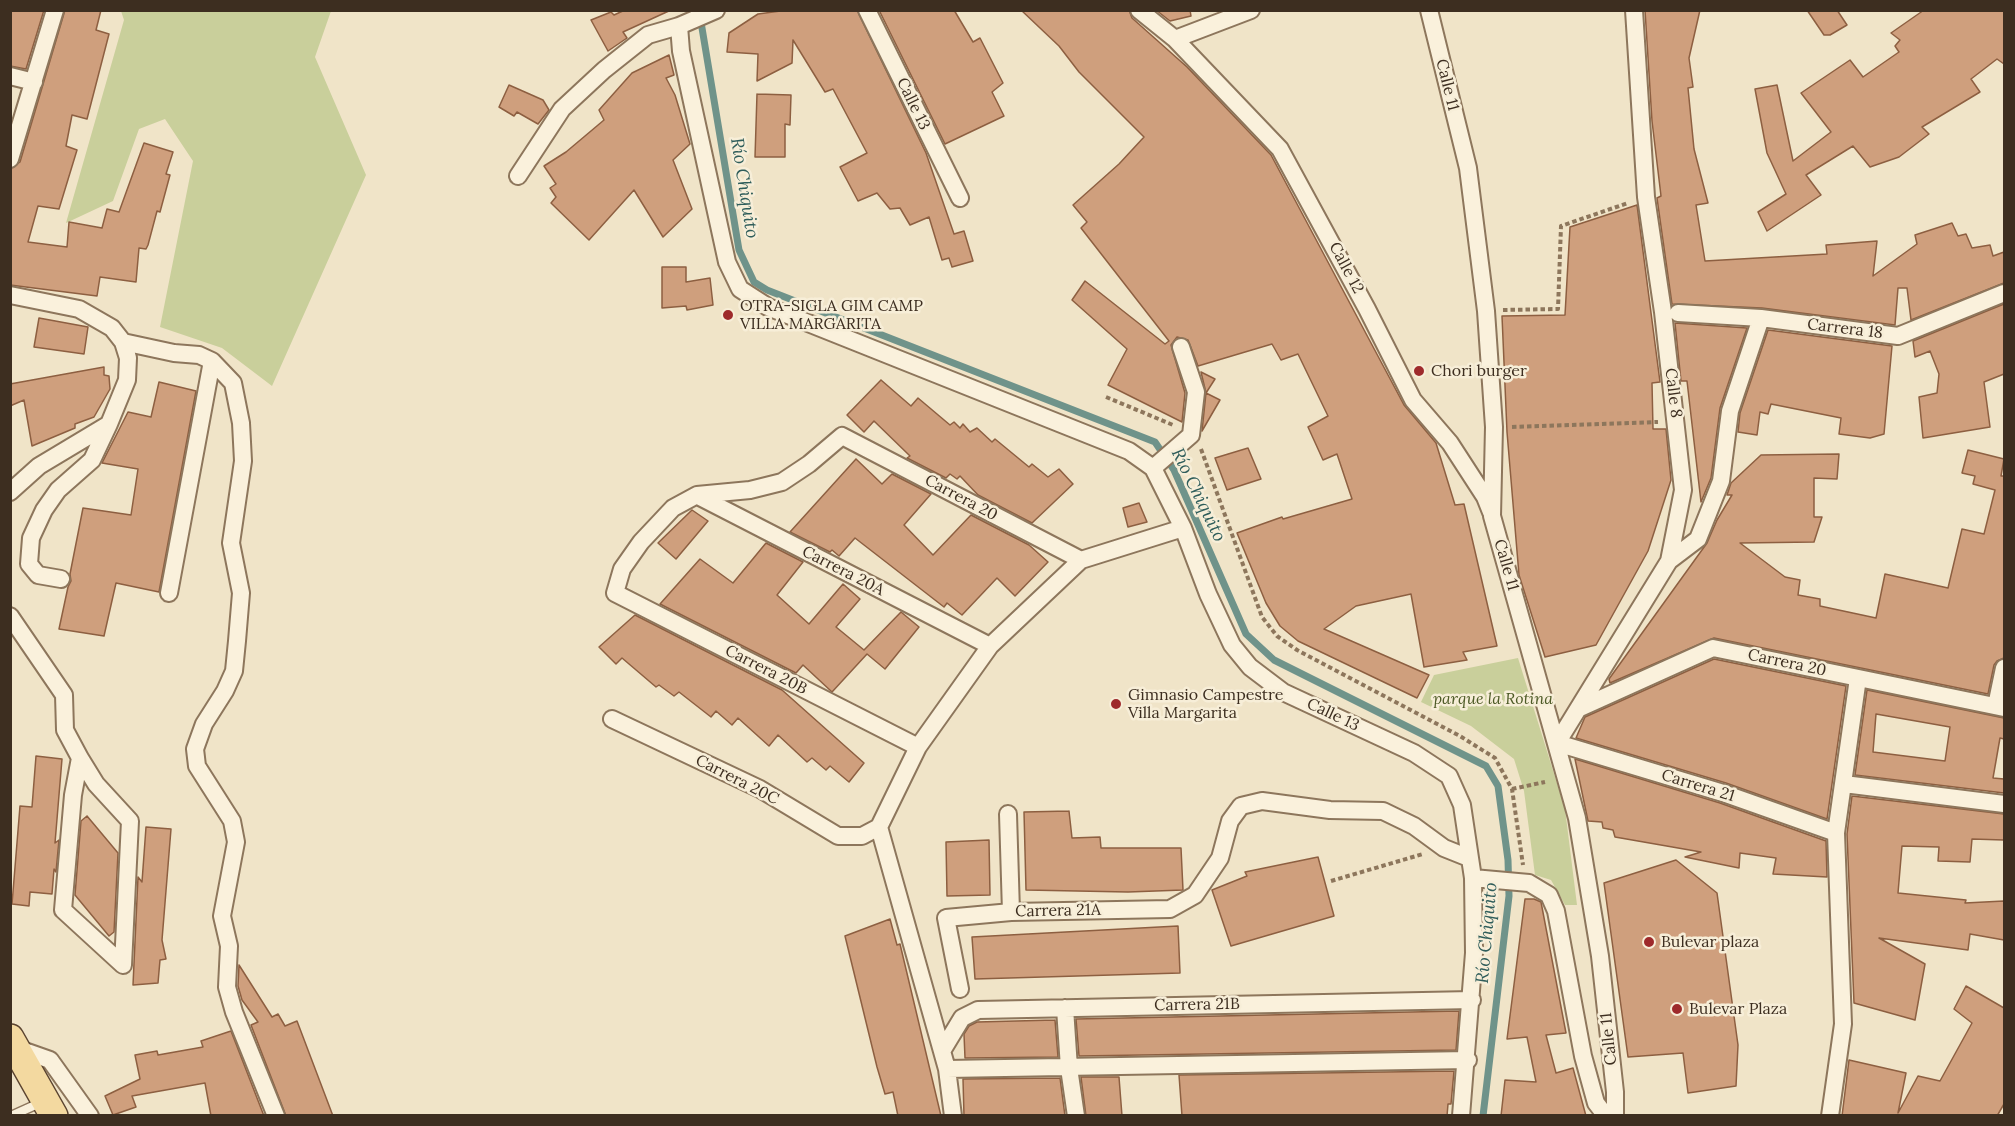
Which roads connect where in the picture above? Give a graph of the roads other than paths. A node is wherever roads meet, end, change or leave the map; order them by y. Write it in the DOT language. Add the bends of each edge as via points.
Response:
graph roads {
  1 [pos="55,10"];
  2 [pos="867,10"];
  3 [pos="1139,10"];
  4 [pos="1251,10"];
  5 [pos="1429,10"];
  6 [pos="1634,10"];
  7 [pos="714,11"];
  8 [pos="686,22"];
  9 [pos="1175,39"];
  10 [pos="10,76"];
  11 [pos="34,82"];
  12 [pos="10,159"];
  13 [pos="518,176"];
  14 [pos="960,198"];
  15 [pos="2004,293"];
  16 [pos="10,296"];
  17 [pos="1678,313"];
  18 [pos="1761,318"];
  19 [pos="123,342"];
  20 [pos="1181,346"];
  21 [pos="212,361"];
  22 [pos="109,424"];
  23 [pos="1157,466"];
  24 [pos="10,492"];
  25 [pos="697,495"];
  26 [pos="1492,516"];
  27 [pos="1183,528"];
  28 [pos="1081,560"];
  29 [pos="1669,561"];
  30 [pos="61,579"];
  31 [pos="169,593"];
  32 [pos="10,616"];
  33 [pos="990,646"];
  34 [pos="2004,668"];
  35 [pos="1858,678"];
  36 [pos="2000,707"];
  37 [pos="1580,708"];
  38 [pos="612,718"];
  39 [pos="1557,743"];
  40 [pos="918,747"];
  41 [pos="80,758"];
  42 [pos="1844,784"];
  43 [pos="2004,804"];
  44 [pos="1008,814"];
  45 [pos="879,826"];
  46 [pos="1836,833"];
  47 [pos="1469,858"];
  48 [pos="1473,878"];
  49 [pos="1011,912"];
  50 [pos="960,989"];
  51 [pos="1472,1000"];
  52 [pos="1065,1008"];
  53 [pos="13,1043"];
  54 [pos="942,1051"];
  55 [pos="1468,1060"];
  56 [pos="1069,1068"];
  57 [pos="947,1069"];
  58 [pos="50,1108"];
  59 [pos="11,1116"];
  60 [pos="90,1116"];
  61 [pos="276,1116"];
  62 [pos="953,1116"];
  63 [pos="1076,1116"];
  64 [pos="1461,1116"];
  65 [pos="1606,1116"];
  66 [pos="1615,1116"];
  67 [pos="1830,1116"];
  1 -- 11 [label="street"];
  2 -- 14 [label="street, Calle 13"];
  3 -- 9 [label="street, Calle 12"];
  4 -- 9 [label="street"];
  5 -- 26 [label="street, Calle 11" via="1468,168 1486,311 1494,427"];
  6 -- 29 [label="street, Calle 8" via="1646,197 1683,490"];
  7 -- 8 [label="street"];
  8 -- 13 [label="street" via="648,35 604,70 562,109"];
  8 -- 23 [label="street" via="681,51 727,262 740,289 768,308"];
  9 -- 26 [label="street, Calle 12" via="1280,149 1413,400 1449,443 1485,497"];
  10 -- 11 [label="street"];
  11 -- 12 [label="street"];
  15 -- 18 [label="street, Carrera 18" via="1898,336"];
  16 -- 19 [label="street" via="79,309 112,328"];
  17 -- 18 [label="street, Carrera 18"];
  18 -- 29 [label="street" via="1730,411 1721,481 1698,539"];
  19 -- 21 [label="street" via="199,355"];
  19 -- 22 [label="street" via="128,358 127,380"];
  20 -- 23 [label="street" via="1196,392 1189,438"];
  21 -- 31 [label="street"];
  21 -- 61 [label="street" via="233,383 241,423 243,461 231,543 240,593 234,670 195,749 197,766 232,821 236,842 222,916 228,946 227,987"];
  22 -- 24 [label="street" via="39,466"];
  22 -- 30 [label="street" via="92,460 58,490 31,538 29,564 38,575"];
  23 -- 27 [label="street, Calle 13"];
  25 -- 28 [label="street, Carrera 20" via="750,490 782,482 842,436"];
  25 -- 33 [label="street, Carrera 20A"];
  25 -- 40 [label="street, Carrera 20B" via="673,508 641,542 622,569 615,593"];
  26 -- 39 [label="street, Calle 11"];
  27 -- 28 [label="street"];
  27 -- 47 [label="street, Calle 13" via="1232,645 1250,667 1283,692 1414,753 1449,777 1462,805"];
  28 -- 33 [label="street"];
  29 -- 37 [label="street, Calle 8"];
  32 -- 41 [label="street" via="64,694 65,730"];
  33 -- 40 [label="street"];
  34 -- 36 [label="street"];
  35 -- 36 [label="street, Carrera 20"];
  35 -- 37 [label="street, Carrera 20" via="1713,648"];
  35 -- 42 [label="street"];
  37 -- 39 [label="street, Calle 8"];
  38 -- 45 [label="street, Carrera 20C" via="760,789 838,836 862,836"];
  39 -- 46 [label="street, Carrera 21" via="1723,793"];
  39 -- 66 [label="street, Calle 11" via="1577,818 1600,956"];
  40 -- 45 [label="street"];
  41 -- 41 [label="street" via="63,910 123,965 130,821 96,784"];
  42 -- 43 [label="street"];
  42 -- 46 [label="street"];
  44 -- 49 [label="street"];
  45 -- 54 [label="street"];
  46 -- 67 [label="street" via="1843,1024"];
  47 -- 48 [label="street, Calle 13"];
  47 -- 49 [label="street, Carrera 21A" via="1444,848 1414,826 1383,811 1330,810 1262,801 1241,806 1230,821 1220,858 1195,895 1170,909"];
  48 -- 51 [label="street, Calle 13"];
  48 -- 65 [label="street" via="1529,883 1549,895 1556,911 1583,1056 1596,1103"];
  49 -- 50 [label="street, Carrera 21A" via="946,918"];
  51 -- 52 [label="street, Carrera 21B"];
  51 -- 55 [label="street, Calle 13"];
  52 -- 54 [label="street, Carrera 21B" via="978,1010 962,1018"];
  52 -- 56 [label="street"];
  53 -- 58 [label="main road"];
  53 -- 60 [label="street" via="50,1060"];
  54 -- 57 [label="street"];
  55 -- 56 [label="street"];
  55 -- 64 [label="street, Calle 13"];
  56 -- 57 [label="street"];
  56 -- 63 [label="street"];
  57 -- 62 [label="street"];
  58 -- 59 [label="lane"];
}
